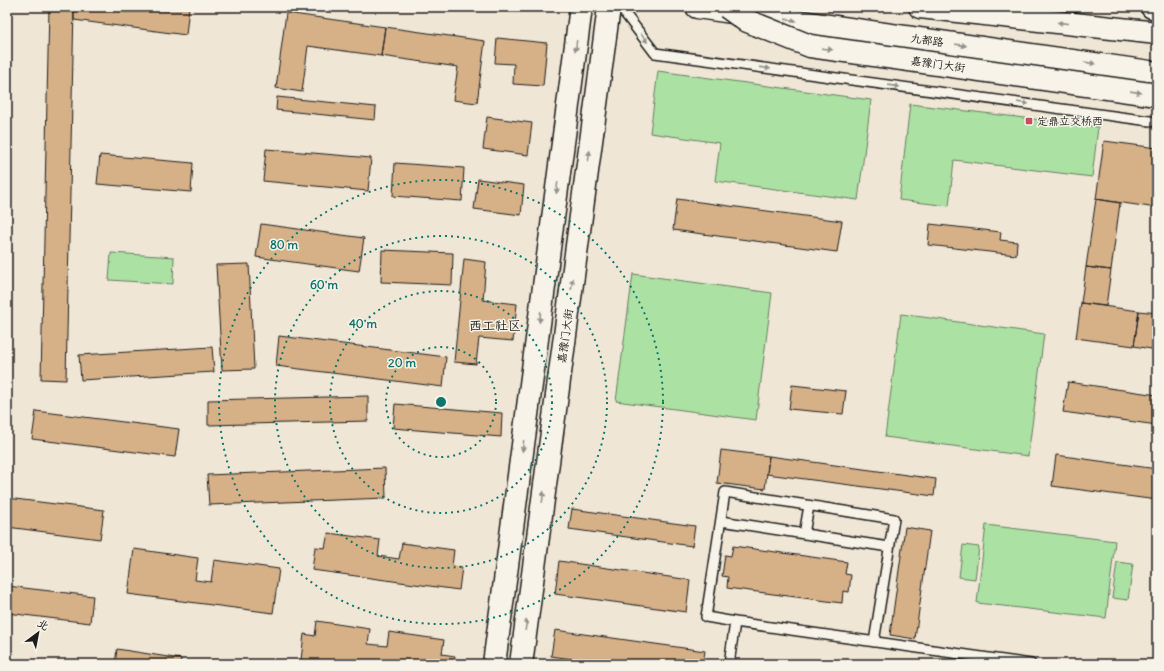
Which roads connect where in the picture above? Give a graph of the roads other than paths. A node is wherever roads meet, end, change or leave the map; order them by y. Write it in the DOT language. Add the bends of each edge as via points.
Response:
graph roads {
  1 [pos="581,7"];
  2 [pos="609,7"];
  3 [pos="620,7"];
  4 [pos="697,7"];
  5 [pos="728,7"];
  6 [pos="920,7"];
  7 [pos="1152,7"];
  8 [pos="1157,8"];
  9 [pos="1157,34"];
  10 [pos="1157,72"];
  11 [pos="1157,95"];
  12 [pos="1157,122"];
  13 [pos="809,506"];
  14 [pos="721,521"];
  15 [pos="804,534"];
  16 [pos="889,547"];
  17 [pos="735,622"];
  18 [pos="874,642"];
  19 [pos="494,664"];
  20 [pos="521,664"];
  21 [pos="730,664"];
  22 [pos="1031,664"];
  1 -- 19 [label="main road, one-way"];
  20 -- 2 [label="main road, 嘉豫门大街, one-way"];
  3 -- 12 [label="lane, one-way" via="655,53"];
  4 -- 10 [label="main road, 九都路, one-way"];
  5 -- 11 [label="main road, 嘉豫门大街, one-way, bridge" via="745,20 810,46"];
  9 -- 6 [label="main road, one-way"];
  7 -- 8 [label="main road"];
  13 -- 14 [label="lane" via="725,492"];
  13 -- 15 [label="lane"];
  13 -- 16 [label="lane" via="894,519"];
  14 -- 15 [label="lane"];
  14 -- 17 [label="lane" via="706,617"];
  15 -- 16 [label="lane"];
  16 -- 18 [label="lane"];
  17 -- 18 [label="lane"];
  17 -- 21 [label="lane"];
  18 -- 22 [label="lane"];
}
